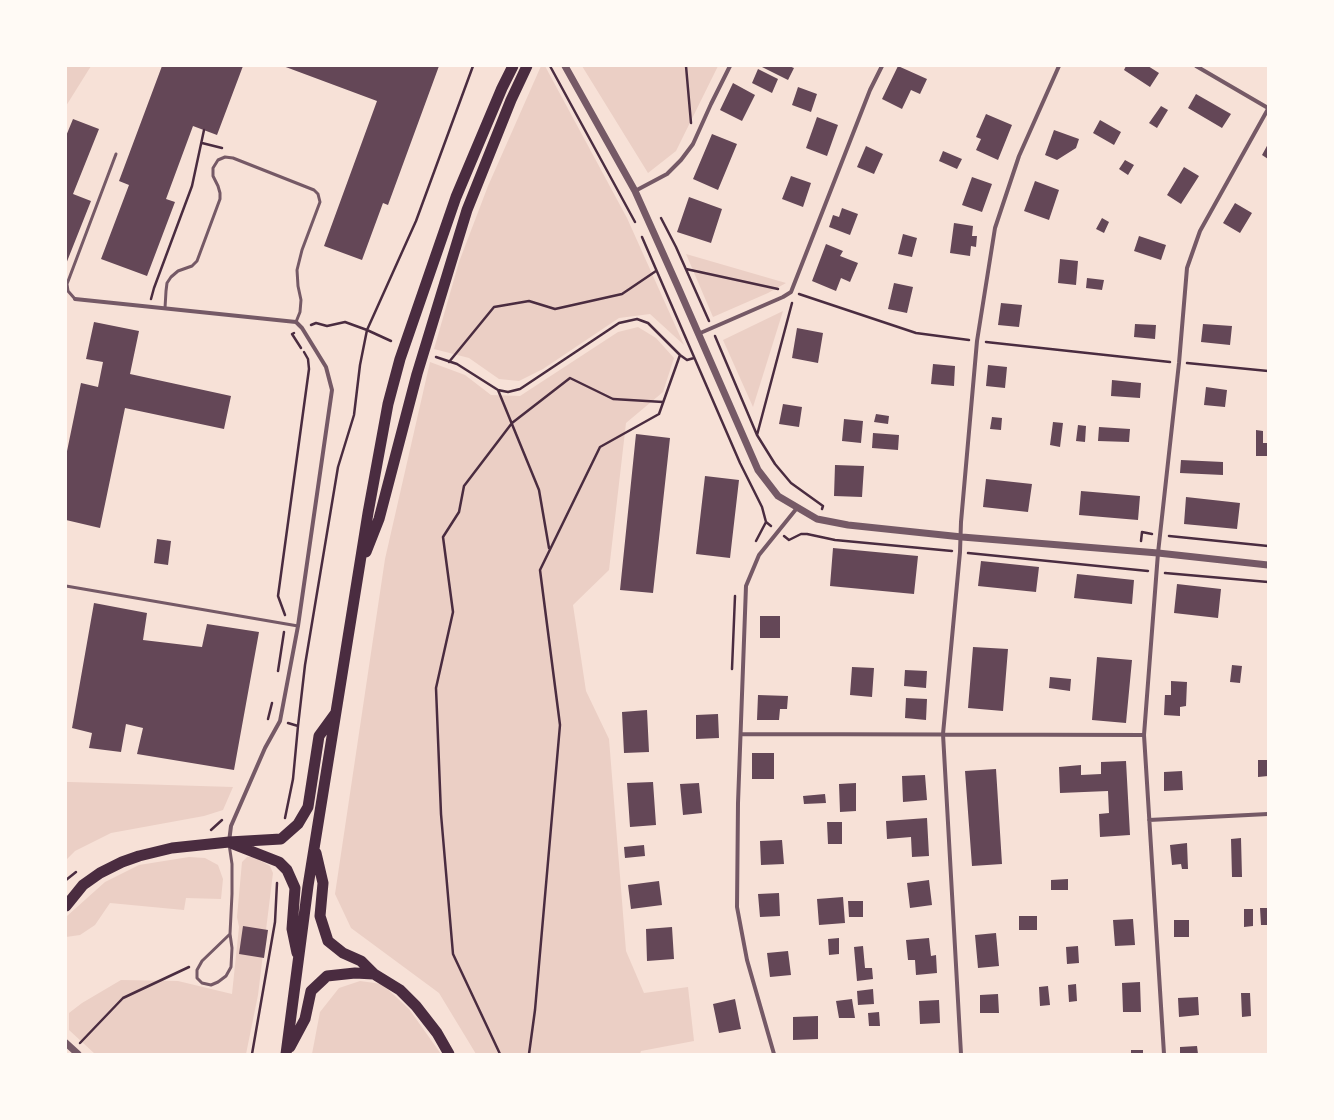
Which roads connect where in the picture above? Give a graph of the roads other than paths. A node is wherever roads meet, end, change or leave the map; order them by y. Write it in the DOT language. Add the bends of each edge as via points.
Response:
graph roads {
  1 [pos="513,66"];
  2 [pos="527,66"];
  3 [pos="565,66"];
  4 [pos="730,66"];
  5 [pos="882,66"];
  6 [pos="1059,66"];
  7 [pos="1196,66"];
  8 [pos="1268,108"];
  9 [pos="116,154"];
  10 [pos="635,191"];
  11 [pos="75,299"];
  12 [pos="165,308"];
  13 [pos="296,322"];
  14 [pos="698,334"];
  15 [pos="797,508"];
  16 [pos="962,536"];
  17 [pos="1158,553"];
  18 [pos="1268,565"];
  19 [pos="359,569"];
  20 [pos="66,586"];
  21 [pos="298,626"];
  22 [pos="336,711"];
  23 [pos="741,734"];
  24 [pos="943,734"];
  25 [pos="1144,736"];
  26 [pos="1268,814"];
  27 [pos="1149,820"];
  28 [pos="229,842"];
  29 [pos="314,847"];
  30 [pos="66,906"];
  31 [pos="230,934"];
  32 [pos="299,961"];
  33 [pos="374,974"];
  34 [pos="66,1043"];
  35 [pos="76,1052"];
  36 [pos="286,1053"];
  37 [pos="449,1054"];
  38 [pos="774,1054"];
  39 [pos="961,1054"];
  40 [pos="1164,1054"];
  1 -- 19 [label="highway" via="456,197 400,359 388,404"];
  2 -- 19 [label="highway" via="467,210 417,374 379,519"];
  3 -- 10 [label="street"];
  4 -- 10 [label="street" via="693,144 681,160 667,174"];
  5 -- 14 [label="street" via="870,90 791,292"];
  6 -- 16 [label="street" via="1019,156 995,228 976,341"];
  7 -- 8 [label="street"];
  8 -- 17 [label="street" via="1200,231 1187,268"];
  9 -- 11 [label="lane" via="67,284 68,292"];
  10 -- 14 [label="street"];
  11 -- 12 [label="street"];
  12 -- 13 [label="street"];
  12 -- 13 [label="lane" via="167,283 178,271 192,266 197,261 220,200 213,168 218,160 234,158 314,190 318,194 320,202 297,270 301,300"];
  13 -- 21 [label="street" via="326,367 332,390"];
  14 -- 15 [label="street" via="758,470 778,496"];
  15 -- 16 [label="street" via="817,519 848,525"];
  15 -- 23 [label="street" via="759,555 746,586"];
  16 -- 17 [label="street"];
  16 -- 24 [label="street"];
  17 -- 18 [label="street"];
  17 -- 25 [label="street"];
  19 -- 22 [label="highway"];
  20 -- 21 [label="lane"];
  21 -- 28 [label="street" via="280,721 231,826"];
  22 -- 28 [label="highway" via="319,736 308,807 298,824 281,839"];
  22 -- 29 [label="highway"];
  23 -- 24 [label="street"];
  23 -- 38 [label="street" via="737,907 747,960"];
  24 -- 25 [label="street"];
  24 -- 39 [label="street"];
  25 -- 27 [label="street"];
  26 -- 27 [label="street"];
  27 -- 40 [label="street"];
  28 -- 30 [label="highway" via="172,848 122,862 83,885"];
  28 -- 31 [label="lane" via="232,864"];
  28 -- 32 [label="highway" via="279,862 288,870 295,888 292,929"];
  29 -- 32 [label="highway"];
  29 -- 33 [label="highway" via="323,883 320,916 328,941 361,961"];
  31 -- 31 [label="lane" via="231,967 226,976 211,985 202,983 197,978 197,970 202,960"];
  32 -- 36 [label="highway"];
  33 -- 36 [label="highway" via="328,976 311,991 305,1019"];
  33 -- 37 [label="highway" via="400,990 416,1006"];
  34 -- 35 [label="street"];
}
